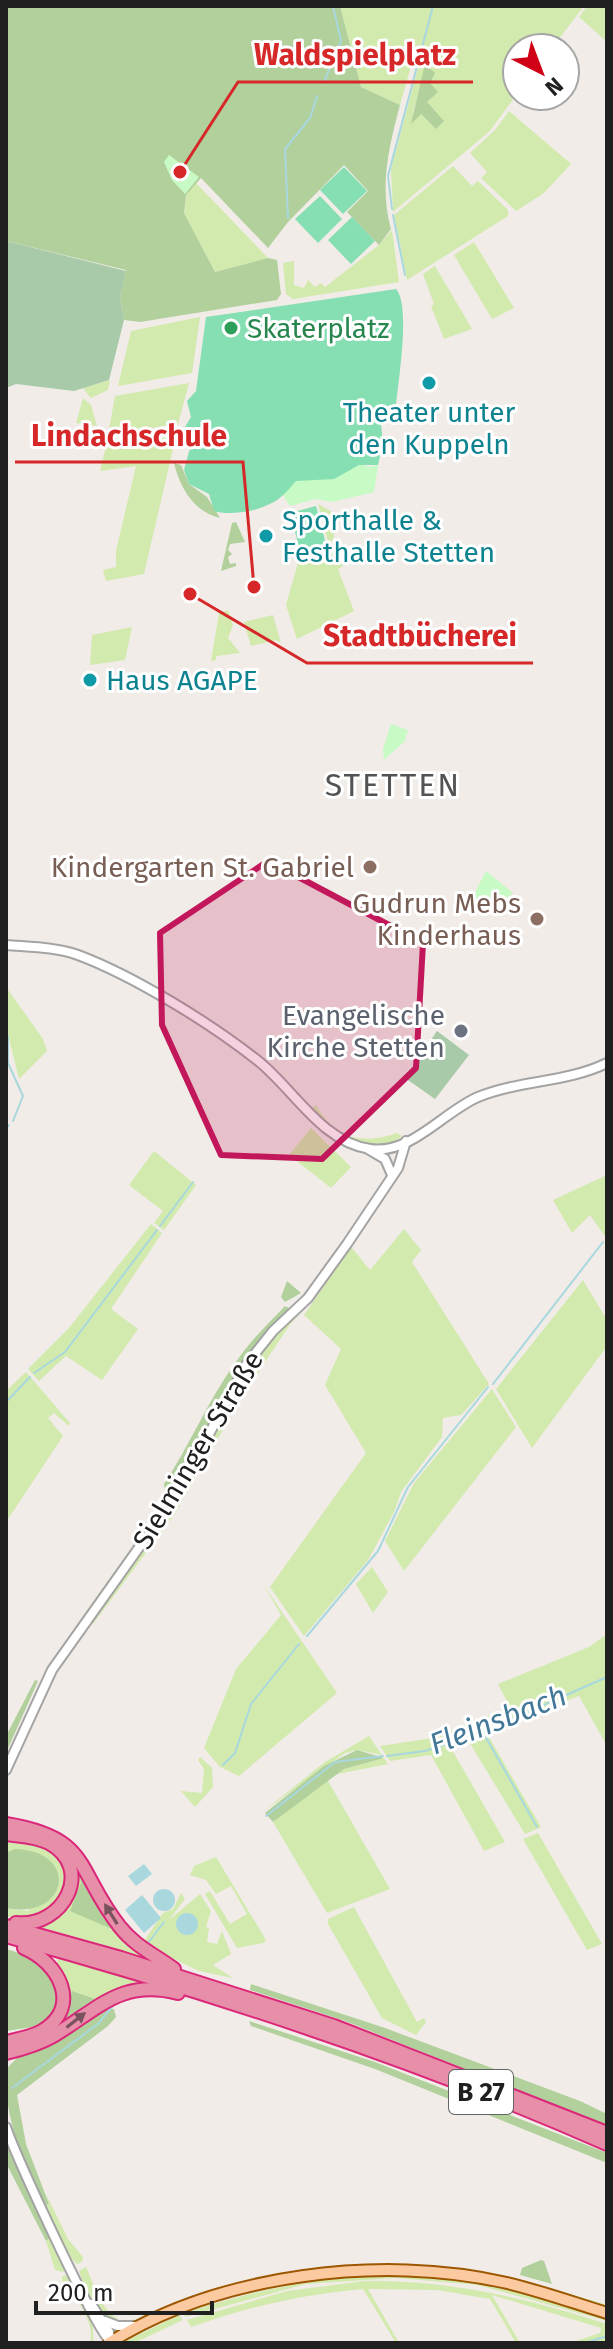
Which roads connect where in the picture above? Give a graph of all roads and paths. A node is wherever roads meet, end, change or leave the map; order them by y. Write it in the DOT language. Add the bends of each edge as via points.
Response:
graph roads {
  1 [pos="6,945"];
  2 [pos="607,1063"];
  3 [pos="406,1141"];
  4 [pos="367,1148"];
  5 [pos="392,1175"];
  6 [pos="6,1770"];
  7 [pos="7,1832"];
  8 [pos="6,1925"];
  9 [pos="6,1939"];
  10 [pos="182,1976"];
  11 [pos="210,1996"];
  12 [pos="7,2051"];
  13 [pos="6,2127"];
  14 [pos="607,2133"];
  15 [pos="607,2144"];
  16 [pos="607,2313"];
  17 [pos="99,2322"];
  18 [pos="139,2326"];
  19 [pos="110,2342"];
  20 [pos="96,2343"];
  1 -- 4 [label="street" via="77,955 162,999 256,1059 329,1130"];
  2 -- 3 [label="street" via="478,1097"];
  3 -- 4 [label="street"];
  3 -- 5 [label="street, Sielminger Straße"];
  4 -- 5 [label="street" via="385,1159"];
  5 -- 6 [label="street, Sielminger Straße" via="308,1298 246,1365 177,1494 52,1670"];
  7 -- 8 [label="highway" via="55,1847 66,1860 71,1884 63,1905 49,1917"];
  10 -- 7 [label="highway, one-way" via="124,1932 70,1848 40,1830"];
  8 -- 10 [label="highway, B 27"];
  9 -- 11 [label="highway, B 27"];
  9 -- 12 [label="highway" via="48,1961 61,1979 63,1994 59,2013 46,2028"];
  10 -- 14 [label="highway, B 27" via="410,2054"];
  12 -- 11 [label="highway, one-way" via="48,2039 96,2005 123,1994 164,1990"];
  11 -- 15 [label="highway, B 27" via="414,2066"];
  13 -- 17 [label="street" via="23,2172"];
  16 -- 18 [label="main road" via="506,2283 381,2270 308,2276 243,2290"];
  17 -- 18 [label="street"];
  17 -- 19 [label="street"];
  17 -- 20 [label="street"];
  18 -- 19 [label="main road"];
}
